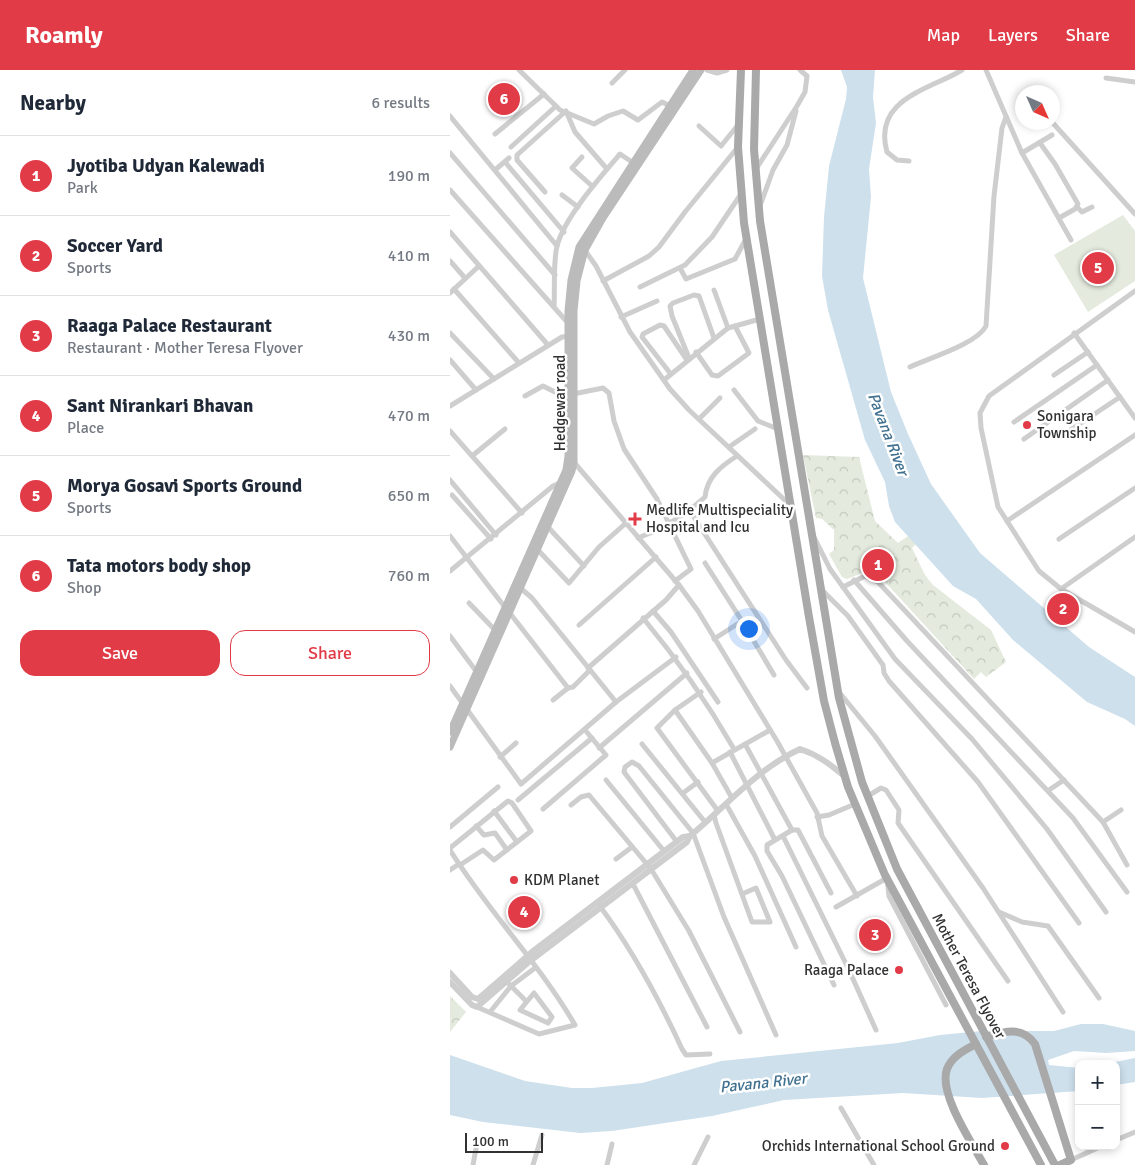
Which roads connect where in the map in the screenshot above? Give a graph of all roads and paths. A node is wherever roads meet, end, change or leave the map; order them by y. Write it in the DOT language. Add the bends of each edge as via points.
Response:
graph roads {
  1 [pos="519,70"];
  2 [pos="625,70"];
  3 [pos="694,70"];
  4 [pos="702,70"];
  5 [pos="707,70"];
  6 [pos="727,70"];
  7 [pos="741,70"];
  8 [pos="756,70"];
  9 [pos="800,70"];
  10 [pos="962,70"];
  11 [pos="986,70"];
  12 [pos="1106,78"];
  13 [pos="1135,82"];
  14 [pos="612,83"];
  15 [pos="544,94"];
  16 [pos="556,106"];
  17 [pos="797,106"];
  18 [pos="673,107"];
  19 [pos="566,111"];
  20 [pos="450,116"];
  21 [pos="1006,117"];
  22 [pos="738,125"];
  23 [pos="699,126"];
  24 [pos="1059,130"];
  25 [pos="494,134"];
  26 [pos="1052,135"];
  27 [pos="1040,143"];
  28 [pos="511,147"];
  29 [pos="738,147"];
  30 [pos="450,152"];
  31 [pos="1022,153"];
  32 [pos="582,157"];
  33 [pos="632,162"];
  34 [pos="909,162"];
  35 [pos="607,169"];
  36 [pos="495,170"];
  37 [pos="755,170"];
  38 [pos="592,186"];
  39 [pos="450,190"];
  40 [pos="545,192"];
  41 [pos="741,194"];
  42 [pos="562,196"];
  43 [pos="1092,206"];
  44 [pos="1077,207"];
  45 [pos="578,208"];
  46 [pos="758,209"];
  47 [pos="1135,214"];
  48 [pos="1059,218"];
  49 [pos="450,232"];
  50 [pos="564,232"];
  51 [pos="747,237"];
  52 [pos="1071,240"];
  53 [pos="557,246"];
  54 [pos="582,248"];
  55 [pos="450,261"];
  56 [pos="479,266"];
  57 [pos="680,268"];
  58 [pos="555,275"];
  59 [pos="465,278"];
  60 [pos="603,281"];
  61 [pos="640,287"];
  62 [pos="714,290"];
  63 [pos="452,291"];
  64 [pos="1135,291"];
  65 [pos="657,301"];
  66 [pos="554,307"];
  67 [pos="622,317"];
  68 [pos="760,319"];
  69 [pos="568,324"];
  70 [pos="735,326"];
  71 [pos="728,328"];
  72 [pos="450,333"];
  73 [pos="1074,333"];
  74 [pos="571,336"];
  75 [pos="714,338"];
  76 [pos="548,345"];
  77 [pos="696,352"];
  78 [pos="1088,352"];
  79 [pos="688,359"];
  80 [pos="450,360"];
  81 [pos="519,364"];
  82 [pos="1097,365"];
  83 [pos="910,367"];
  84 [pos="670,373"];
  85 [pos="1054,375"];
  86 [pos="494,379"];
  87 [pos="664,380"];
  88 [pos="1108,380"];
  89 [pos="476,390"];
  90 [pos="734,390"];
  91 [pos="570,394"];
  92 [pos="526,396"];
  93 [pos="1120,397"];
  94 [pos="720,398"];
  95 [pos="450,406"];
  96 [pos="1135,418"];
  97 [pos="699,419"];
  98 [pos="1014,422"];
  99 [pos="755,428"];
  100 [pos="505,429"];
  101 [pos="778,429"];
  102 [pos="450,431"];
  103 [pos="1069,431"];
  104 [pos="1135,435"];
  105 [pos="1024,439"];
  106 [pos="728,447"];
  107 [pos="472,456"];
  108 [pos="737,456"];
  109 [pos="571,459"];
  110 [pos="450,480"];
  111 [pos="564,483"];
  112 [pos="1135,488"];
  113 [pos="452,495"];
  114 [pos="791,506"];
  115 [pos="690,511"];
  116 [pos="522,513"];
  117 [pos="809,517"];
  118 [pos="793,518"];
  119 [pos="1007,521"];
  120 [pos="626,523"];
  121 [pos="669,523"];
  122 [pos="545,525"];
  123 [pos="811,532"];
  124 [pos="450,536"];
  125 [pos="493,537"];
  126 [pos="1135,537"];
  127 [pos="638,538"];
  128 [pos="1059,539"];
  129 [pos="537,549"];
  130 [pos="466,557"];
  131 [pos="656,557"];
  132 [pos="705,563"];
  133 [pos="584,566"];
  134 [pos="450,571"];
  135 [pos="854,580"];
  136 [pos="677,583"];
  137 [pos="516,586"];
  138 [pos="843,587"];
  139 [pos="821,588"];
  140 [pos="1061,589"];
  141 [pos="469,603"];
  142 [pos="506,609"];
  143 [pos="653,610"];
  144 [pos="643,618"];
  145 [pos="742,621"];
  146 [pos="579,625"];
  147 [pos="494,630"];
  148 [pos="1134,631"];
  149 [pos="450,636"];
  150 [pos="714,639"];
  151 [pos="676,657"];
  152 [pos="589,669"];
  153 [pos="476,671"];
  154 [pos="687,673"];
  155 [pos="774,675"];
  156 [pos="450,686"];
  157 [pos="568,688"];
  158 [pos="807,688"];
  159 [pos="837,690"];
  160 [pos="701,692"];
  161 [pos="553,700"];
  162 [pos="616,702"];
  163 [pos="718,702"];
  164 [pos="464,706"];
  165 [pos="675,710"];
  166 [pos="847,728"];
  167 [pos="585,730"];
  168 [pos="770,730"];
  169 [pos="450,732"];
  170 [pos="832,732"];
  171 [pos="592,738"];
  172 [pos="516,743"];
  173 [pos="642,744"];
  174 [pos="745,744"];
  175 [pos="450,747"];
  176 [pos="599,748"];
  177 [pos="732,750"];
  178 [pos="785,756"];
  179 [pos="500,757"];
  180 [pos="712,763"];
  181 [pos="761,772"];
  182 [pos="844,776"];
  183 [pos="606,780"];
  184 [pos="1064,780"];
  185 [pos="698,782"];
  186 [pos="748,785"];
  187 [pos="498,787"];
  188 [pos="1049,790"];
  189 [pos="683,793"];
  190 [pos="868,796"];
  191 [pos="732,798"];
  192 [pos="518,800"];
  193 [pos="726,804"];
  194 [pos="854,804"];
  195 [pos="571,805"];
  196 [pos="542,809"];
  197 [pos="1121,810"];
  198 [pos="494,811"];
  199 [pos="716,813"];
  200 [pos="817,818"];
  201 [pos="706,822"];
  202 [pos="1103,822"];
  203 [pos="476,826"];
  204 [pos="450,827"];
  205 [pos="792,830"];
  206 [pos="691,834"];
  207 [pos="783,836"];
  208 [pos="775,840"];
  209 [pos="517,842"];
  210 [pos="677,842"];
  211 [pos="632,847"];
  212 [pos="450,849"];
  213 [pos="507,850"];
  214 [pos="664,851"];
  215 [pos="767,851"];
  216 [pos="755,856"];
  217 [pos="616,859"];
  218 [pos="459,865"];
  219 [pos="1127,865"];
  220 [pos="649,866"];
  221 [pos="450,870"];
  222 [pos="887,878"];
  223 [pos="633,884"];
  224 [pos="1127,892"];
  225 [pos="831,893"];
  226 [pos="742,894"];
  227 [pos="857,896"];
  228 [pos="599,905"];
  229 [pos="836,908"];
  230 [pos="998,912"];
  231 [pos="1106,912"];
  232 [pos="1079,923"];
  233 [pos="796,947"];
  234 [pos="528,959"];
  235 [pos="535,968"];
  236 [pos="450,973"];
  237 [pos="1008,981"];
  238 [pos="450,982"];
  239 [pos="509,984"];
  240 [pos="834,985"];
  241 [pos="1099,998"];
  242 [pos="526,1001"];
  243 [pos="946,1005"];
  244 [pos="477,1007"];
  245 [pos="490,1012"];
  246 [pos="1063,1012"];
  247 [pos="707,1027"];
  248 [pos="876,1030"];
  249 [pos="740,1032"];
  250 [pos="776,1035"];
  251 [pos="986,1037"];
  252 [pos="976,1044"];
  253 [pos="710,1054"];
  254 [pos="841,1108"];
  255 [pos="1135,1132"];
  256 [pos="542,1136"];
  257 [pos="708,1137"];
  258 [pos="1120,1138"];
  259 [pos="477,1143"];
  260 [pos="612,1144"];
  261 [pos="1094,1150"];
  262 [pos="1066,1163"];
  263 [pos="473,1165"];
  264 [pos="533,1165"];
  265 [pos="607,1165"];
  266 [pos="694,1165"];
  267 [pos="874,1165"];
  268 [pos="984,1165"];
  269 [pos="1041,1165"];
  270 [pos="1055,1165"];
  1 -- 15 [label="street"];
  2 -- 14 [label="street"];
  3 -- 18 [label="main road, Hedgewar road"];
  4 -- 18 [label="main road, Hedgewar road"];
  5 -- 6 [label="street" via="717,73"];
  7 -- 22 [label="main road, Mother Teresa Flyover"];
  8 -- 37 [label="main road, Mother Teresa Flyover"];
  9 -- 17 [label="street" via="807,80"];
  10 -- 34 [label="street" via="908,96 890,114 884,131 887,152 897,160"];
  11 -- 21 [label="street"];
  12 -- 13 [label="street"];
  15 -- 16 [label="street"];
  15 -- 25 [label="street"];
  16 -- 19 [label="street"];
  16 -- 28 [label="street"];
  17 -- 37 [label="street"];
  17 -- 46 [label="street" via="787,146 773,170"];
  18 -- 19 [label="street" via="662,102 638,120 623,110 594,124"];
  18 -- 33 [label="main road, Hedgewar road"];
  18 -- 54 [label="main road, Hedgewar road"];
  19 -- 35 [label="street" via="575,132"];
  19 -- 40 [label="street" via="517,155 517,160"];
  20 -- 36 [label="street"];
  21 -- 31 [label="street"];
  21 -- 83 [label="street" via="994,196 986,326 973,339"];
  22 -- 23 [label="street" via="721,146"];
  22 -- 29 [label="main road, Mother Teresa Flyover"];
  24 -- 47 [label="street"];
  26 -- 27 [label="street"];
  27 -- 31 [label="street"];
  27 -- 44 [label="street" via="1057,167"];
  29 -- 41 [label="main road, Mother Teresa Flyover"];
  29 -- 60 [label="street" via="654,252"];
  30 -- 58 [label="street"];
  31 -- 48 [label="street"];
  32 -- 38 [label="street" via="572,168"];
  33 -- 35 [label="street" via="620,154"];
  33 -- 54 [label="main road, Hedgewar road"];
  35 -- 38 [label="street"];
  36 -- 50 [label="street" via="507,160"];
  36 -- 53 [label="street"];
  37 -- 46 [label="main road, Mother Teresa Flyover"];
  38 -- 45 [label="street"];
  39 -- 66 [label="street"];
  41 -- 51 [label="main road, Mother Teresa Flyover"];
  41 -- 57 [label="street" via="712,237"];
  42 -- 45 [label="street"];
  43 -- 44 [label="street" via="1082,212"];
  44 -- 48 [label="street"];
  45 -- 50 [label="street"];
  46 -- 117 [label="main road, Mother Teresa Flyover"];
  48 -- 52 [label="street"];
  49 -- 56 [label="street"];
  50 -- 53 [label="street"];
  51 -- 57 [label="street" via="736,259 686,279"];
  51 -- 68 [label="main road, Mother Teresa Flyover"];
  53 -- 58 [label="street"];
  54 -- 60 [label="street"];
  54 -- 69 [label="main road, Hedgewar road" via="571,280"];
  54 -- 74 [label="main road, Hedgewar road"];
  55 -- 59 [label="street"];
  56 -- 59 [label="street"];
  56 -- 76 [label="street"];
  57 -- 61 [label="street"];
  58 -- 66 [label="street"];
  59 -- 63 [label="street"];
  60 -- 67 [label="street"];
  62 -- 71 [label="street"];
  63 -- 81 [label="street"];
  64 -- 73 [label="street"];
  65 -- 67 [label="street"];
  66 -- 69 [label="street"];
  67 -- 87 [label="street"];
  68 -- 70 [label="street"];
  68 -- 101 [label="main road, Mother Teresa Flyover"];
  69 -- 74 [label="main road, Hedgewar road"];
  70 -- 71 [label="street"];
  70 -- 77 [label="street" via="749,353 718,376 712,375"];
  71 -- 75 [label="street"];
  72 -- 86 [label="street"];
  73 -- 78 [label="street"];
  73 -- 119 [label="street" via="989,396 980,413 998,507"];
  74 -- 76 [label="street"];
  74 -- 91 [label="main road, Hedgewar road"];
  75 -- 77 [label="street"];
  75 -- 79 [label="street" via="699,296 673,303 670,306 672,316"];
  76 -- 81 [label="street"];
  77 -- 79 [label="street"];
  78 -- 82 [label="street"];
  78 -- 85 [label="street"];
  79 -- 84 [label="street"];
  79 -- 84 [label="street" via="664,326 643,334 646,343"];
  80 -- 89 [label="street"];
  81 -- 86 [label="street"];
  82 -- 88 [label="street"];
  82 -- 98 [label="street"];
  84 -- 87 [label="street"];
  86 -- 89 [label="street"];
  87 -- 97 [label="street"];
  88 -- 93 [label="street"];
  88 -- 105 [label="street"];
  89 -- 95 [label="street"];
  90 -- 101 [label="street" via="758,421"];
  91 -- 92 [label="street" via="543,386"];
  91 -- 109 [label="main road, Hedgewar road"];
  91 -- 121 [label="street" via="603,388 610,393 614,421 624,449"];
  93 -- 96 [label="street"];
  93 -- 103 [label="street"];
  94 -- 97 [label="street"];
  97 -- 106 [label="street"];
  99 -- 106 [label="street"];
  100 -- 107 [label="street"];
  101 -- 114 [label="main road, Mother Teresa Flyover"];
  102 -- 107 [label="street"];
  104 -- 119 [label="street"];
  106 -- 108 [label="street"];
  107 -- 116 [label="street"];
  108 -- 114 [label="street"];
  108 -- 115 [label="street" via="715,473 706,486 705,497"];
  109 -- 111 [label="main road, Hedgewar road"];
  109 -- 120 [label="street"];
  110 -- 125 [label="street"];
  111 -- 116 [label="street"];
  111 -- 122 [label="main road, Hedgewar road"];
  112 -- 128 [label="street"];
  113 -- 125 [label="street"];
  114 -- 118 [label="main road, Mother Teresa Flyover"];
  115 -- 121 [label="street"];
  115 -- 158 [label="street"];
  116 -- 125 [label="street"];
  117 -- 118 [label="main road"];
  117 -- 123 [label="main road, Mother Teresa Flyover"];
  118 -- 170 [label="main road, Mother Teresa Flyover"];
  119 -- 140 [label="street" via="1039,571"];
  120 -- 127 [label="street"];
  120 -- 133 [label="street"];
  121 -- 127 [label="street"];
  121 -- 136 [label="street" via="691,569"];
  122 -- 129 [label="main road, Hedgewar road"];
  122 -- 133 [label="street"];
  122 -- 137 [label="main road, Hedgewar road"];
  123 -- 138 [label="street"];
  123 -- 139 [label="main road, Mother Teresa Flyover"];
  124 -- 130 [label="street"];
  125 -- 130 [label="street"];
  126 -- 140 [label="street"];
  127 -- 131 [label="street"];
  129 -- 133 [label="street" via="569,583"];
  129 -- 137 [label="main road, Hedgewar road"];
  130 -- 134 [label="street"];
  130 -- 142 [label="street"];
  131 -- 136 [label="street"];
  131 -- 146 [label="street"];
  132 -- 145 [label="street"];
  135 -- 138 [label="street"];
  135 -- 184 [label="street" via="865,576 878,582"];
  135 -- 188 [label="street" via="907,641"];
  136 -- 143 [label="street" via="666,600"];
  136 -- 150 [label="street"];
  137 -- 142 [label="main road, Hedgewar road"];
  137 -- 152 [label="street" via="532,598"];
  138 -- 231 [label="street" via="895,659 972,739 1047,829"];
  139 -- 159 [label="main road, Mother Teresa Flyover"];
  139 -- 232 [label="street" via="848,616 883,665 889,681 978,782"];
  140 -- 148 [label="street"];
  141 -- 147 [label="street"];
  142 -- 147 [label="main road, Hedgewar road"];
  142 -- 157 [label="street"];
  142 -- 164 [label="main road, Hedgewar road"];
  143 -- 144 [label="street"];
  143 -- 163 [label="street"];
  144 -- 151 [label="street"];
  144 -- 152 [label="street"];
  145 -- 150 [label="street"];
  145 -- 155 [label="street"];
  147 -- 153 [label="main road, Hedgewar road"];
  149 -- 153 [label="street"];
  150 -- 168 [label="street"];
  151 -- 154 [label="street"];
  151 -- 162 [label="street"];
  152 -- 157 [label="street" via="573,687"];
  152 -- 162 [label="street"];
  153 -- 164 [label="main road, Hedgewar road"];
  154 -- 160 [label="street"];
  154 -- 176 [label="street"];
  156 -- 164 [label="street"];
  157 -- 161 [label="street"];
  159 -- 166 [label="main road, Mother Teresa Flyover"];
  159 -- 230 [label="street" via="875,736"];
  160 -- 165 [label="street"];
  160 -- 177 [label="street"];
  162 -- 167 [label="street"];
  164 -- 169 [label="main road, Hedgewar road"];
  164 -- 175 [label="main road, Hedgewar road"];
  164 -- 179 [label="street"];
  165 -- 180 [label="street"];
  165 -- 185 [label="street" via="658,725 658,730"];
  166 -- 170 [label="main road"];
  166 -- 190 [label="main road, Mother Teresa Flyover"];
  167 -- 171 [label="street"];
  167 -- 179 [label="street" via="521,784"];
  168 -- 174 [label="street"];
  168 -- 178 [label="street"];
  170 -- 182 [label="main road, Mother Teresa Flyover"];
  171 -- 176 [label="street"];
  171 -- 192 [label="street"];
  172 -- 179 [label="street"];
  173 -- 189 [label="street"];
  174 -- 177 [label="street"];
  174 -- 181 [label="street"];
  176 -- 196 [label="street" via="606,755"];
  177 -- 180 [label="street"];
  177 -- 186 [label="street"];
  178 -- 181 [label="street"];
  178 -- 182 [label="street" via="806,751 826,761"];
  178 -- 200 [label="street"];
  180 -- 191 [label="street"];
  181 -- 186 [label="street"];
  181 -- 205 [label="street"];
  182 -- 194 [label="main road, Mother Teresa Flyover"];
  183 -- 214 [label="street"];
  184 -- 188 [label="street"];
  184 -- 202 [label="street"];
  185 -- 189 [label="street"];
  185 -- 199 [label="street"];
  186 -- 191 [label="street"];
  186 -- 208 [label="street"];
  187 -- 204 [label="street"];
  188 -- 224 [label="street" via="1088,836"];
  189 -- 201 [label="street"];
  190 -- 237 [label="street" via="881,788 888,793 899,810 898,824"];
  190 -- 251 [label="main road, Mother Teresa Flyover" via="905,886"];
  191 -- 193 [label="street"];
  193 -- 199 [label="street"];
  193 -- 216 [label="street"];
  194 -- 200 [label="street"];
  194 -- 222 [label="main road, Mother Teresa Flyover"];
  195 -- 211 [label="street" via="589,795"];
  197 -- 202 [label="street"];
  198 -- 203 [label="street"];
  198 -- 209 [label="street"];
  198 -- 209 [label="street" via="508,801 512,803 531,831"];
  199 -- 201 [label="street"];
  199 -- 226 [label="street"];
  200 -- 227 [label="street" via="822,836"];
  201 -- 206 [label="street"];
  202 -- 219 [label="street"];
  203 -- 212 [label="street"];
  203 -- 213 [label="street" via="484,836 495,833"];
  205 -- 207 [label="street"];
  205 -- 225 [label="street" via="801,834"];
  206 -- 210 [label="street"];
  206 -- 210 [label="street" via="639,766 632,762 624,772"];
  206 -- 220 [label="street" via="687,842"];
  206 -- 250 [label="street"];
  207 -- 208 [label="street"];
  207 -- 248 [label="street"];
  208 -- 215 [label="street" via="767,845"];
  209 -- 213 [label="street"];
  210 -- 214 [label="street"];
  211 -- 217 [label="street"];
  211 -- 220 [label="street"];
  212 -- 218 [label="street"];
  213 -- 218 [label="street" via="493,860 482,850"];
  214 -- 220 [label="street"];
  215 -- 216 [label="street"];
  215 -- 240 [label="street"];
  216 -- 233 [label="street"];
  218 -- 221 [label="street"];
  218 -- 234 [label="street"];
  220 -- 223 [label="street"];
  220 -- 228 [label="street"];
  220 -- 249 [label="street" via="689,931"];
  222 -- 227 [label="street"];
  222 -- 243 [label="street" via="889,896"];
  222 -- 252 [label="main road, Mother Teresa Flyover"];
  223 -- 228 [label="street"];
  223 -- 247 [label="street"];
  226 -- 226 [label="street" via="753,922 770,922 756,888"];
  227 -- 229 [label="street"];
  228 -- 234 [label="street"];
  228 -- 253 [label="street" via="617,927 686,1055"];
  230 -- 241 [label="street" via="1022,922 1048,926"];
  230 -- 246 [label="street"];
  234 -- 235 [label="street"];
  234 -- 236 [label="street" via="478,999 472,997"];
  234 -- 239 [label="street"];
  235 -- 239 [label="street"];
  235 -- 245 [label="street" via="574,1026 539,1034"];
  238 -- 244 [label="street"];
  239 -- 242 [label="street"];
  239 -- 244 [label="street"];
  239 -- 245 [label="street"];
  242 -- 242 [label="street" via="520,1010 546,1023 552,1019 536,993"];
  244 -- 245 [label="street"];
  251 -- 262 [label="main road" via="1015,1031 1030,1038 1039,1055 1062,1129"];
  251 -- 270 [label="main road, Mother Teresa Flyover"];
  252 -- 268 [label="main road" via="952,1060 945,1088"];
  252 -- 269 [label="main road, Mother Teresa Flyover"];
  254 -- 267 [label="street"];
  255 -- 258 [label="street"];
  256 -- 264 [label="street"];
  257 -- 266 [label="street"];
  259 -- 263 [label="street"];
  260 -- 265 [label="street"];
  261 -- 262 [label="street"];
}
